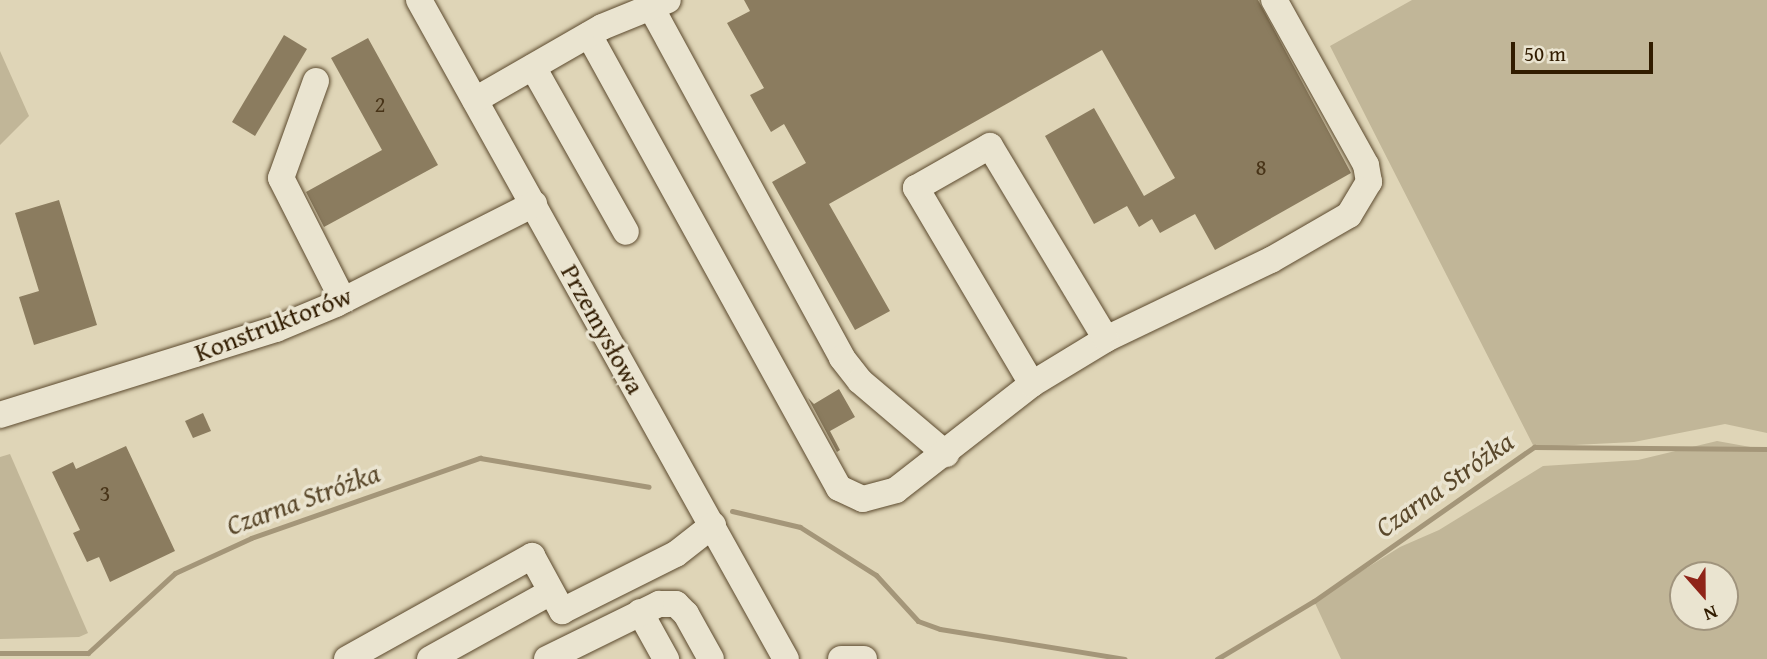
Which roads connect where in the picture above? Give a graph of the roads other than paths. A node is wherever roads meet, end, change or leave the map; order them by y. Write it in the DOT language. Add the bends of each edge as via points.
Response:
graph roads {
  1 [pos="419,0"];
  2 [pos="1274,0"];
  3 [pos="660,5"];
  4 [pos="618,9"];
  5 [pos="589,35"];
  6 [pos="533,67"];
  7 [pos="316,81"];
  8 [pos="475,100"];
  9 [pos="534,204"];
  10 [pos="626,232"];
  11 [pos="343,300"];
  12 [pos="1106,339"];
  13 [pos="1032,384"];
  14 [pos="0,415"];
  15 [pos="946,454"];
  16 [pos="713,525"];
  17 [pos="551,592"];
  18 [pos="639,611"];
  19 [pos="347,659"];
  20 [pos="430,659"];
  21 [pos="547,659"];
  22 [pos="666,659"];
  23 [pos="711,659"];
  24 [pos="786,659"];
  25 [pos="841,659"];
  26 [pos="864,659"];
  1 -- 8 [label="street, Przemysłowa"];
  2 -- 12 [label="street" via="1366,165 1369,182 1363,198 1349,215 1321,233"];
  3 -- 4 [label="street"];
  3 -- 15 [label="street" via="842,358 860,381"];
  4 -- 5 [label="street"];
  5 -- 6 [label="street"];
  5 -- 15 [label="street" via="839,488 863,499 880,497"];
  6 -- 8 [label="street"];
  6 -- 10 [label="street"];
  7 -- 11 [label="street" via="281,178"];
  8 -- 9 [label="street, Przemysłowa"];
  9 -- 11 [label="street, Konstruktorów"];
  9 -- 16 [label="street, Przemysłowa"];
  11 -- 14 [label="street, Konstruktorów" via="276,329"];
  12 -- 13 [label="street"];
  12 -- 13 [label="street" via="990,146 916,188"];
  13 -- 15 [label="street"];
  16 -- 17 [label="street" via="676,554 562,611"];
  16 -- 24 [label="street, Przemysłowa"];
  17 -- 19 [label="street" via="533,556"];
  17 -- 20 [label="street"];
  18 -- 21 [label="street"];
  18 -- 22 [label="street"];
  18 -- 23 [label="street" via="676,604"];
  25 -- 26 [label="street"];
}
